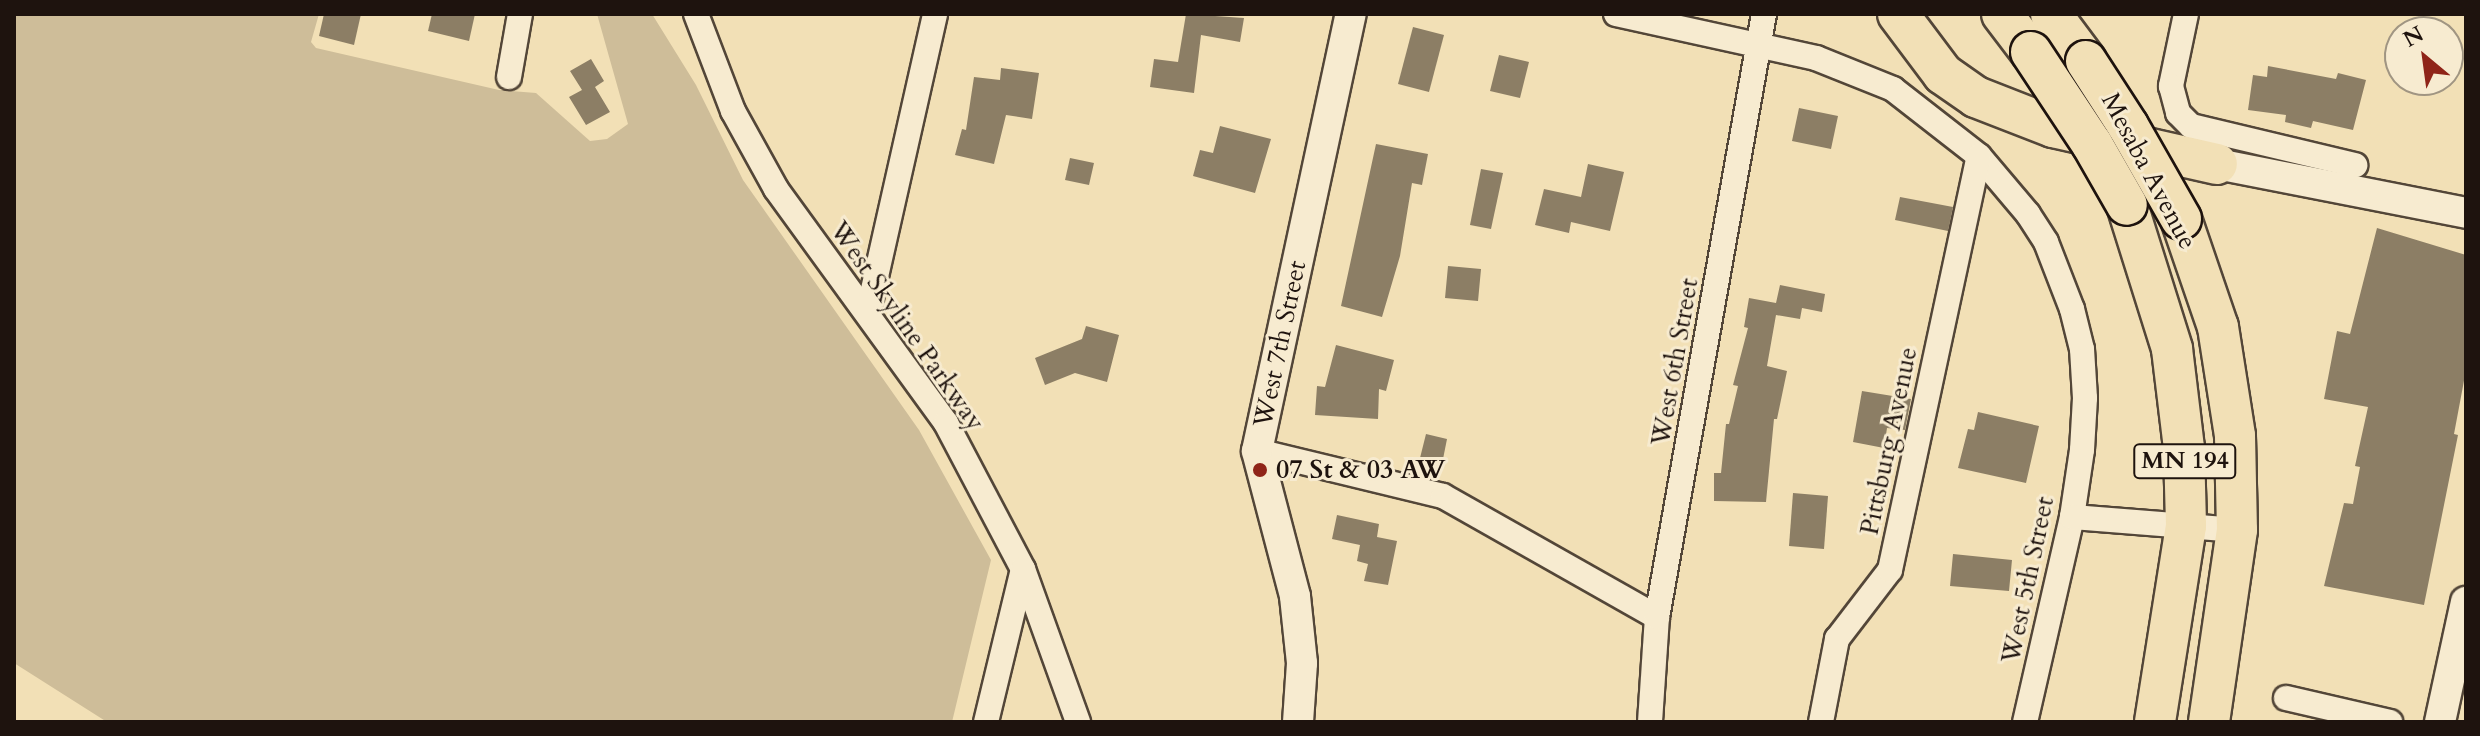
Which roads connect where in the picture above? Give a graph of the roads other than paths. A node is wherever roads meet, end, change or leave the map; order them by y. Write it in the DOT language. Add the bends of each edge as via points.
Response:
graph roads {
  1 [pos="520,14"];
  2 [pos="696,14"];
  3 [pos="935,14"];
  4 [pos="1351,14"];
  5 [pos="1616,14"];
  6 [pos="1764,14"];
  7 [pos="1898,14"];
  8 [pos="2002,14"];
  9 [pos="2051,14"];
  10 [pos="2186,14"];
  11 [pos="1761,47"];
  12 [pos="509,77"];
  13 [pos="1979,156"];
  14 [pos="2217,164"];
  15 [pos="2355,165"];
  16 [pos="2466,213"];
  17 [pos="868,312"];
  18 [pos="1257,451"];
  19 [pos="2072,517"];
  20 [pos="2186,526"];
  21 [pos="2237,530"];
  22 [pos="1023,569"];
  23 [pos="2466,602"];
  24 [pos="1657,617"];
  25 [pos="2286,698"];
  26 [pos="986,722"];
  27 [pos="1078,722"];
  28 [pos="1298,722"];
  29 [pos="1650,722"];
  30 [pos="1821,722"];
  31 [pos="2025,722"];
  32 [pos="2155,722"];
  33 [pos="2209,722"];
  34 [pos="2390,722"];
  35 [pos="2440,722"];
  1 -- 12 [label="street"];
  2 -- 17 [label="street, West Skyline Parkway" via="733,111 776,189"];
  3 -- 17 [label="street"];
  4 -- 18 [label="street, West 7th Street"];
  5 -- 11 [label="street, West 5th Street"];
  6 -- 11 [label="street, West 6th Street"];
  7 -- 14 [label="highway" via="1943,74 1976,97 2053,127"];
  8 -- 20 [label="highway, Mesaba Avenue / MN 194, bridge" via="2092,144 2127,205 2172,349 2182,419"];
  9 -- 21 [label="highway, Mesaba Avenue / MN 194, bridge" via="2128,126 2181,219 2206,287 2226,362 2235,436"];
  10 -- 15 [label="street" via="2171,86 2178,113 2191,126"];
  11 -- 13 [label="street, West 5th Street" via="1816,58 1893,89"];
  11 -- 24 [label="street, West 6th Street"];
  13 -- 19 [label="street, West 5th Street" via="2040,233 2072,309 2082,349 2085,398"];
  13 -- 30 [label="street, Pittsburg Avenue" via="1890,570 1837,639"];
  14 -- 16 [label="street"];
  17 -- 22 [label="street, West Skyline Parkway" via="946,423"];
  18 -- 24 [label="street" via="1443,496"];
  18 -- 28 [label="street, West 7th Street" via="1297,607 1302,663"];
  19 -- 20 [label="street"];
  19 -- 31 [label="street, West 5th Street"];
  20 -- 21 [label="street"];
  20 -- 32 [label="highway, Mesaba Avenue / MN 194"];
  21 -- 33 [label="highway, Mesaba Avenue / MN 194"];
  22 -- 26 [label="street"];
  22 -- 27 [label="street, West Skyline Parkway"];
  23 -- 35 [label="street"];
  24 -- 29 [label="street, West 6th Street"];
  25 -- 34 [label="street"];
}
